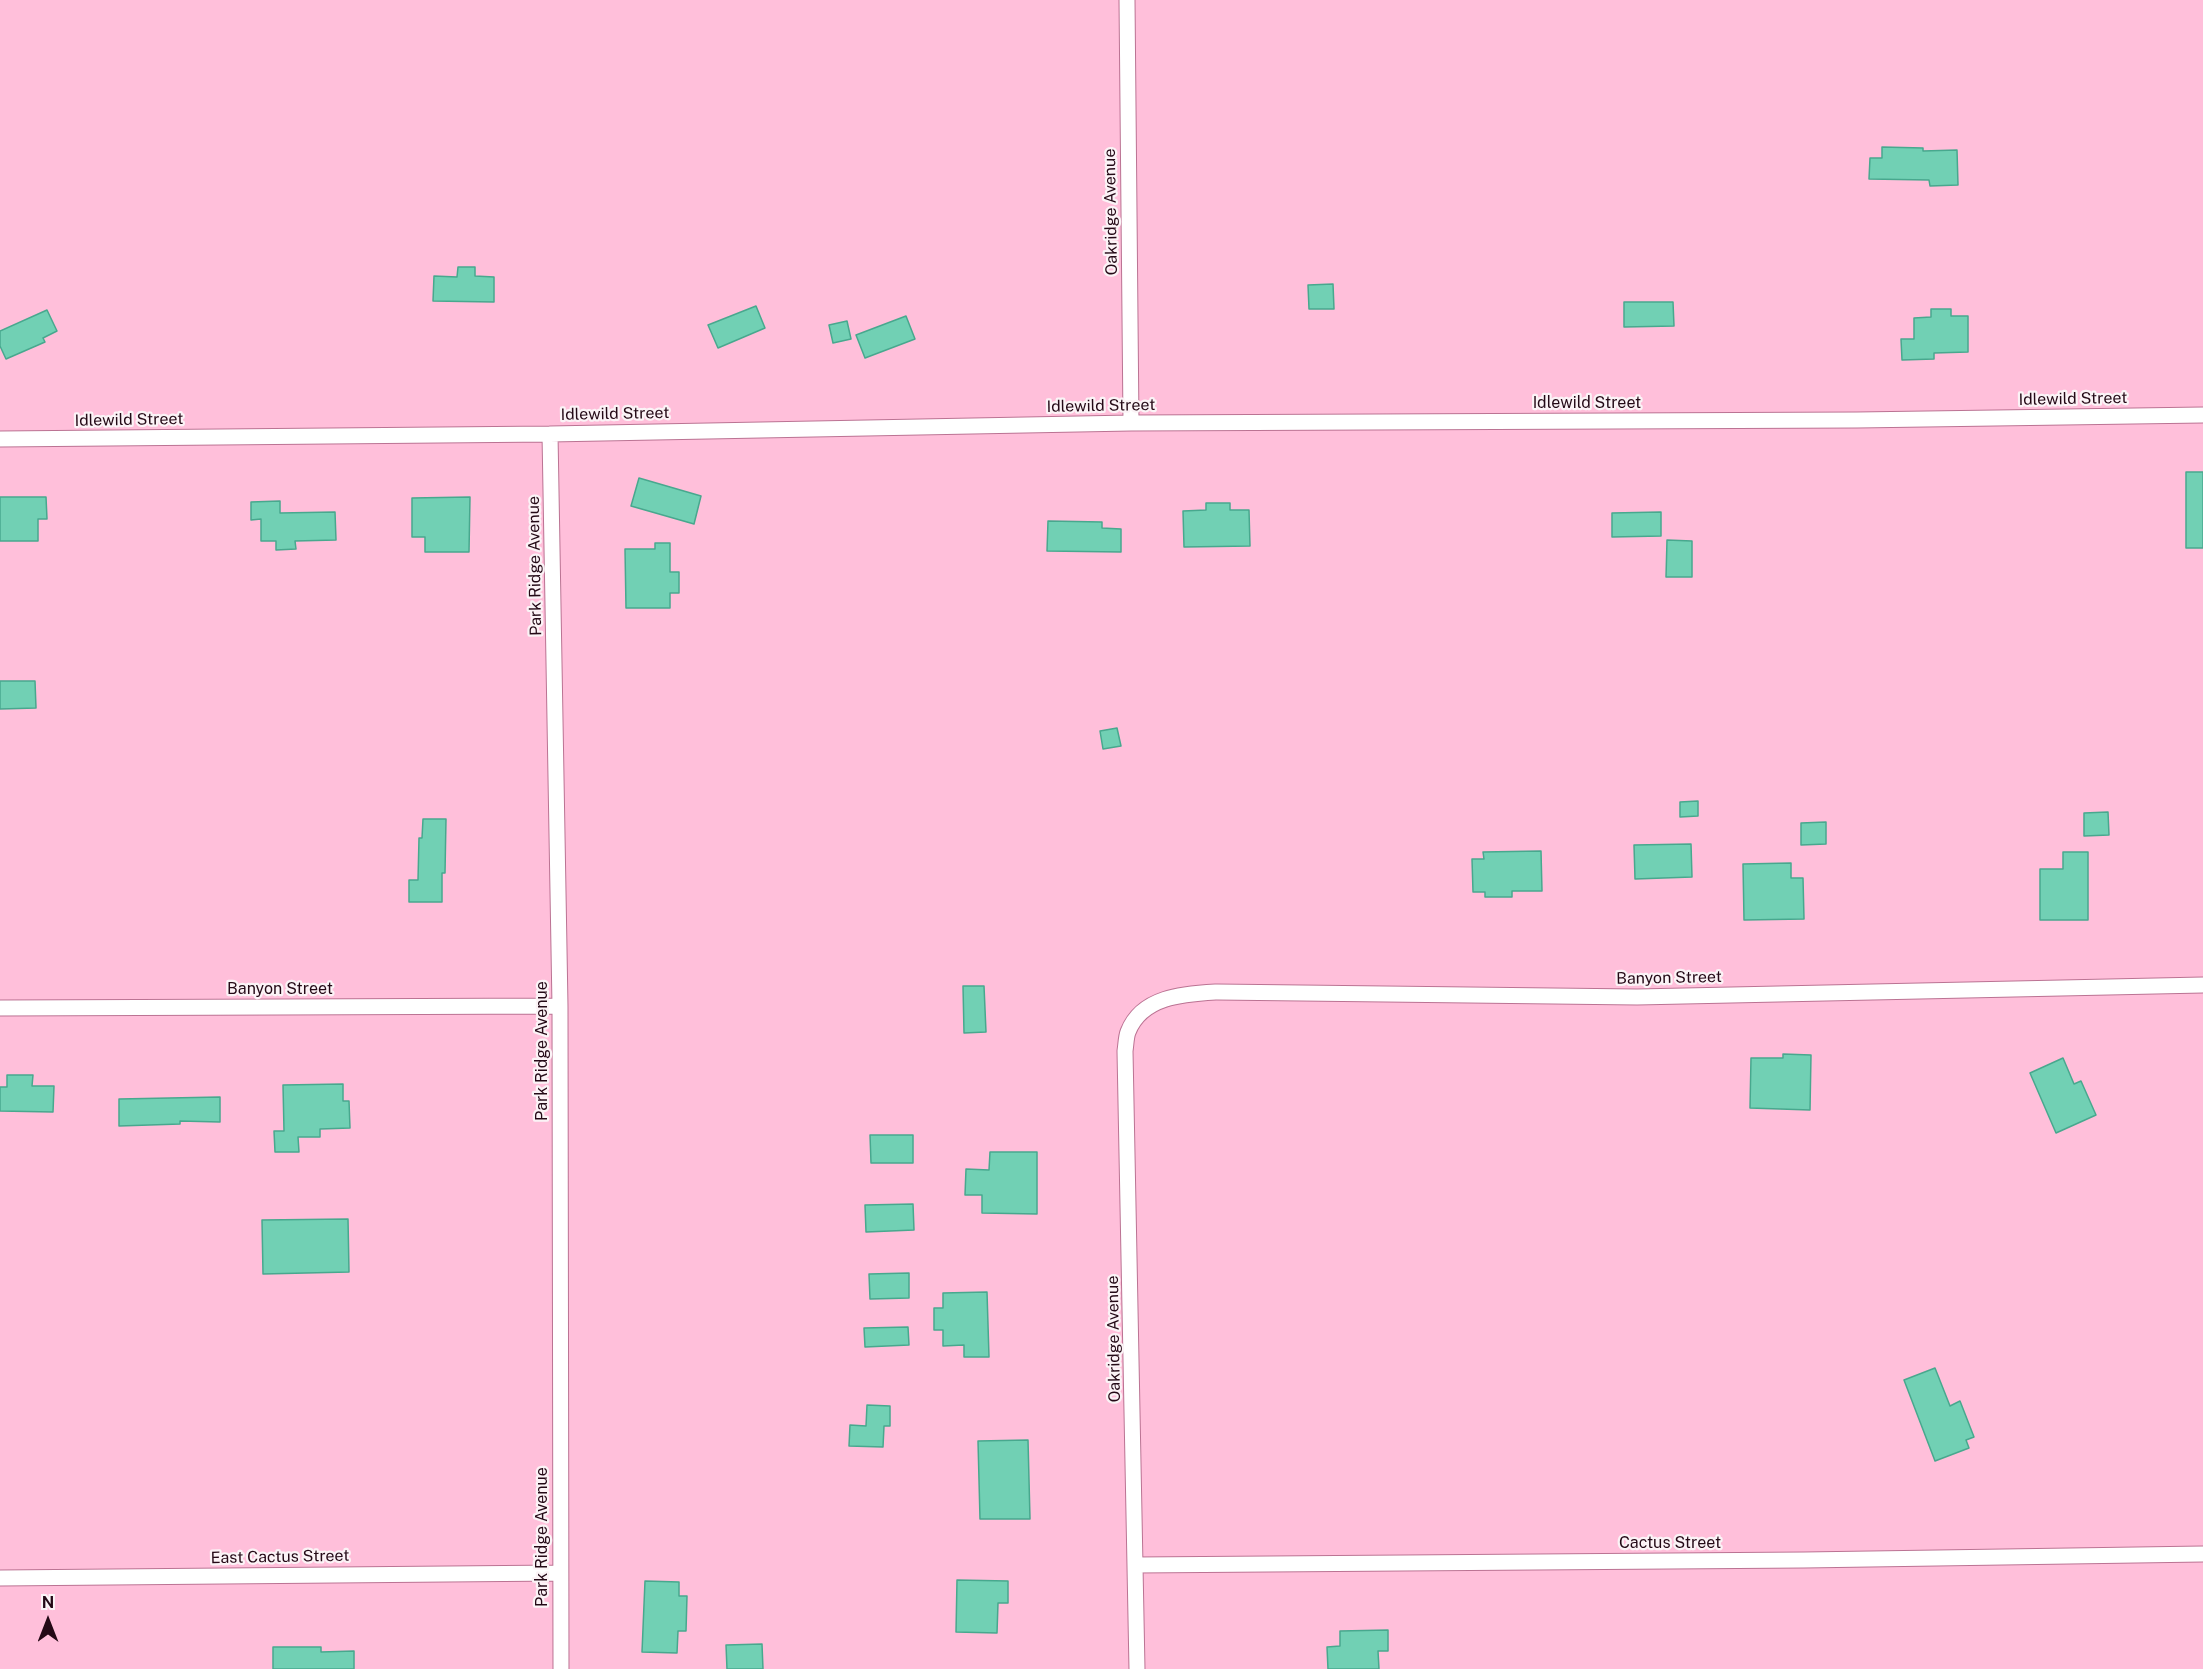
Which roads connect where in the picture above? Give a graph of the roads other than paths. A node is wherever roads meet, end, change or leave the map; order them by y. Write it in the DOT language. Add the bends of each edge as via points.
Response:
graph roads {
  1 [pos="1127,0"];
  2 [pos="2203,415"];
  3 [pos="1131,423"];
  4 [pos="550,434"];
  5 [pos="0,439"];
  6 [pos="2203,985"];
  7 [pos="560,1006"];
  8 [pos="0,1008"];
  9 [pos="1140,1012"];
  10 [pos="2203,1554"];
  11 [pos="1136,1565"];
  12 [pos="560,1573"];
  13 [pos="0,1578"];
  14 [pos="561,1669"];
  15 [pos="1137,1669"];
  1 -- 3 [label="street, Oakridge Avenue"];
  2 -- 3 [label="street, Idlewild Street"];
  3 -- 4 [label="street, Idlewild Street"];
  4 -- 5 [label="street, Idlewild Street"];
  4 -- 7 [label="street, Park Ridge Avenue"];
  6 -- 9 [label="street, Banyon Street" via="1637,996 1217,992 1163,999"];
  7 -- 8 [label="street, Banyon Street"];
  7 -- 12 [label="street, Park Ridge Avenue"];
  9 -- 11 [label="street, Oakridge Avenue" via="1128,1032 1125,1051"];
  10 -- 11 [label="street, Cactus Street"];
  11 -- 15 [label="street, Oakridge Avenue"];
  12 -- 13 [label="street, East Cactus Street"];
  12 -- 14 [label="street, Park Ridge Avenue"];
}
